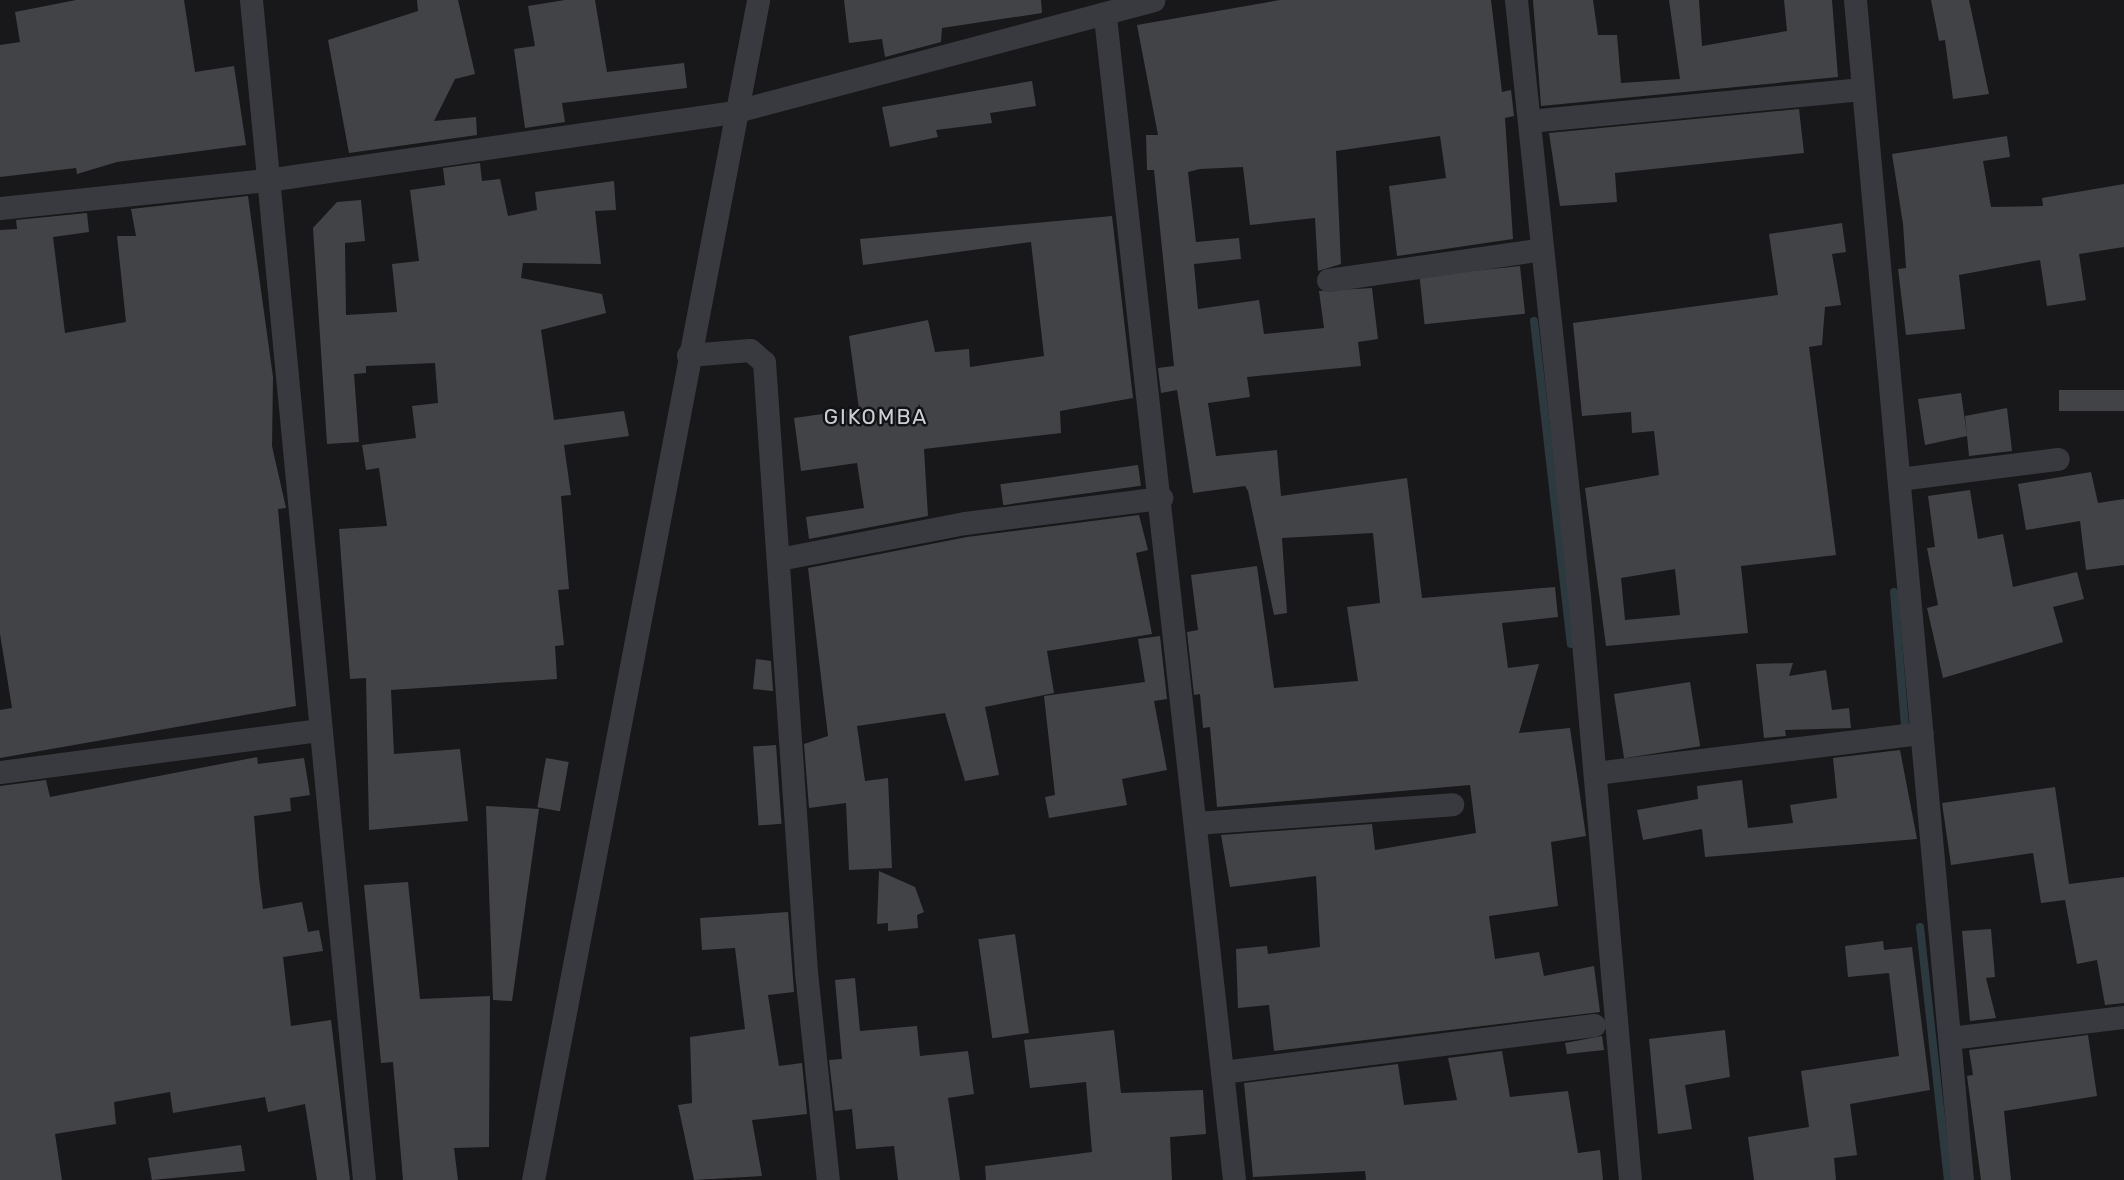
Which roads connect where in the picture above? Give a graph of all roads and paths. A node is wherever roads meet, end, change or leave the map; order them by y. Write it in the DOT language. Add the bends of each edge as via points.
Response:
graph roads {
  1 [pos="251,0"];
  2 [pos="758,0"];
  3 [pos="1153,0"];
  4 [pos="1516,0"];
  5 [pos="1855,0"];
  6 [pos="1129,3"];
  7 [pos="1105,17"];
  8 [pos="1861,89"];
  9 [pos="733,112"];
  10 [pos="1529,121"];
  11 [pos="267,180"];
  12 [pos="0,208"];
  13 [pos="1542,249"];
  14 [pos="1328,279"];
  15 [pos="688,355"];
  16 [pos="2058,459"];
  17 [pos="1899,479"];
  18 [pos="1161,498"];
  19 [pos="779,559"];
  20 [pos="318,730"];
  21 [pos="1922,733"];
  22 [pos="0,772"];
  23 [pos="1595,773"];
  24 [pos="1452,804"];
  25 [pos="1196,823"];
  26 [pos="2124,1017"];
  27 [pos="1594,1025"];
  28 [pos="1950,1038"];
  29 [pos="1222,1072"];
  30 [pos="364,1180"];
  31 [pos="533,1180"];
  32 [pos="828,1180"];
  33 [pos="1234,1180"];
  34 [pos="1630,1180"];
  35 [pos="1962,1180"];
  1 -- 11 [label="street"];
  2 -- 9 [label="street"];
  3 -- 6 [label="street"];
  4 -- 10 [label="street"];
  5 -- 8 [label="street"];
  6 -- 7 [label="street"];
  7 -- 9 [label="street"];
  7 -- 18 [label="street"];
  8 -- 10 [label="street"];
  8 -- 17 [label="street"];
  9 -- 11 [label="street"];
  9 -- 15 [label="street"];
  10 -- 13 [label="street"];
  11 -- 12 [label="street"];
  11 -- 20 [label="street"];
  13 -- 14 [label="street"];
  13 -- 23 [label="street"];
  15 -- 19 [label="street" via="750,350 762,356"];
  15 -- 31 [label="street"];
  16 -- 17 [label="street"];
  17 -- 21 [label="street"];
  18 -- 19 [label="street" via="965,523"];
  18 -- 25 [label="street"];
  19 -- 32 [label="street" via="806,972"];
  20 -- 22 [label="street"];
  20 -- 30 [label="street"];
  21 -- 23 [label="street"];
  21 -- 28 [label="street"];
  23 -- 34 [label="street"];
  24 -- 25 [label="street"];
  25 -- 29 [label="street"];
  26 -- 28 [label="street"];
  27 -- 29 [label="street"];
  28 -- 35 [label="street"];
  29 -- 33 [label="street"];
}
